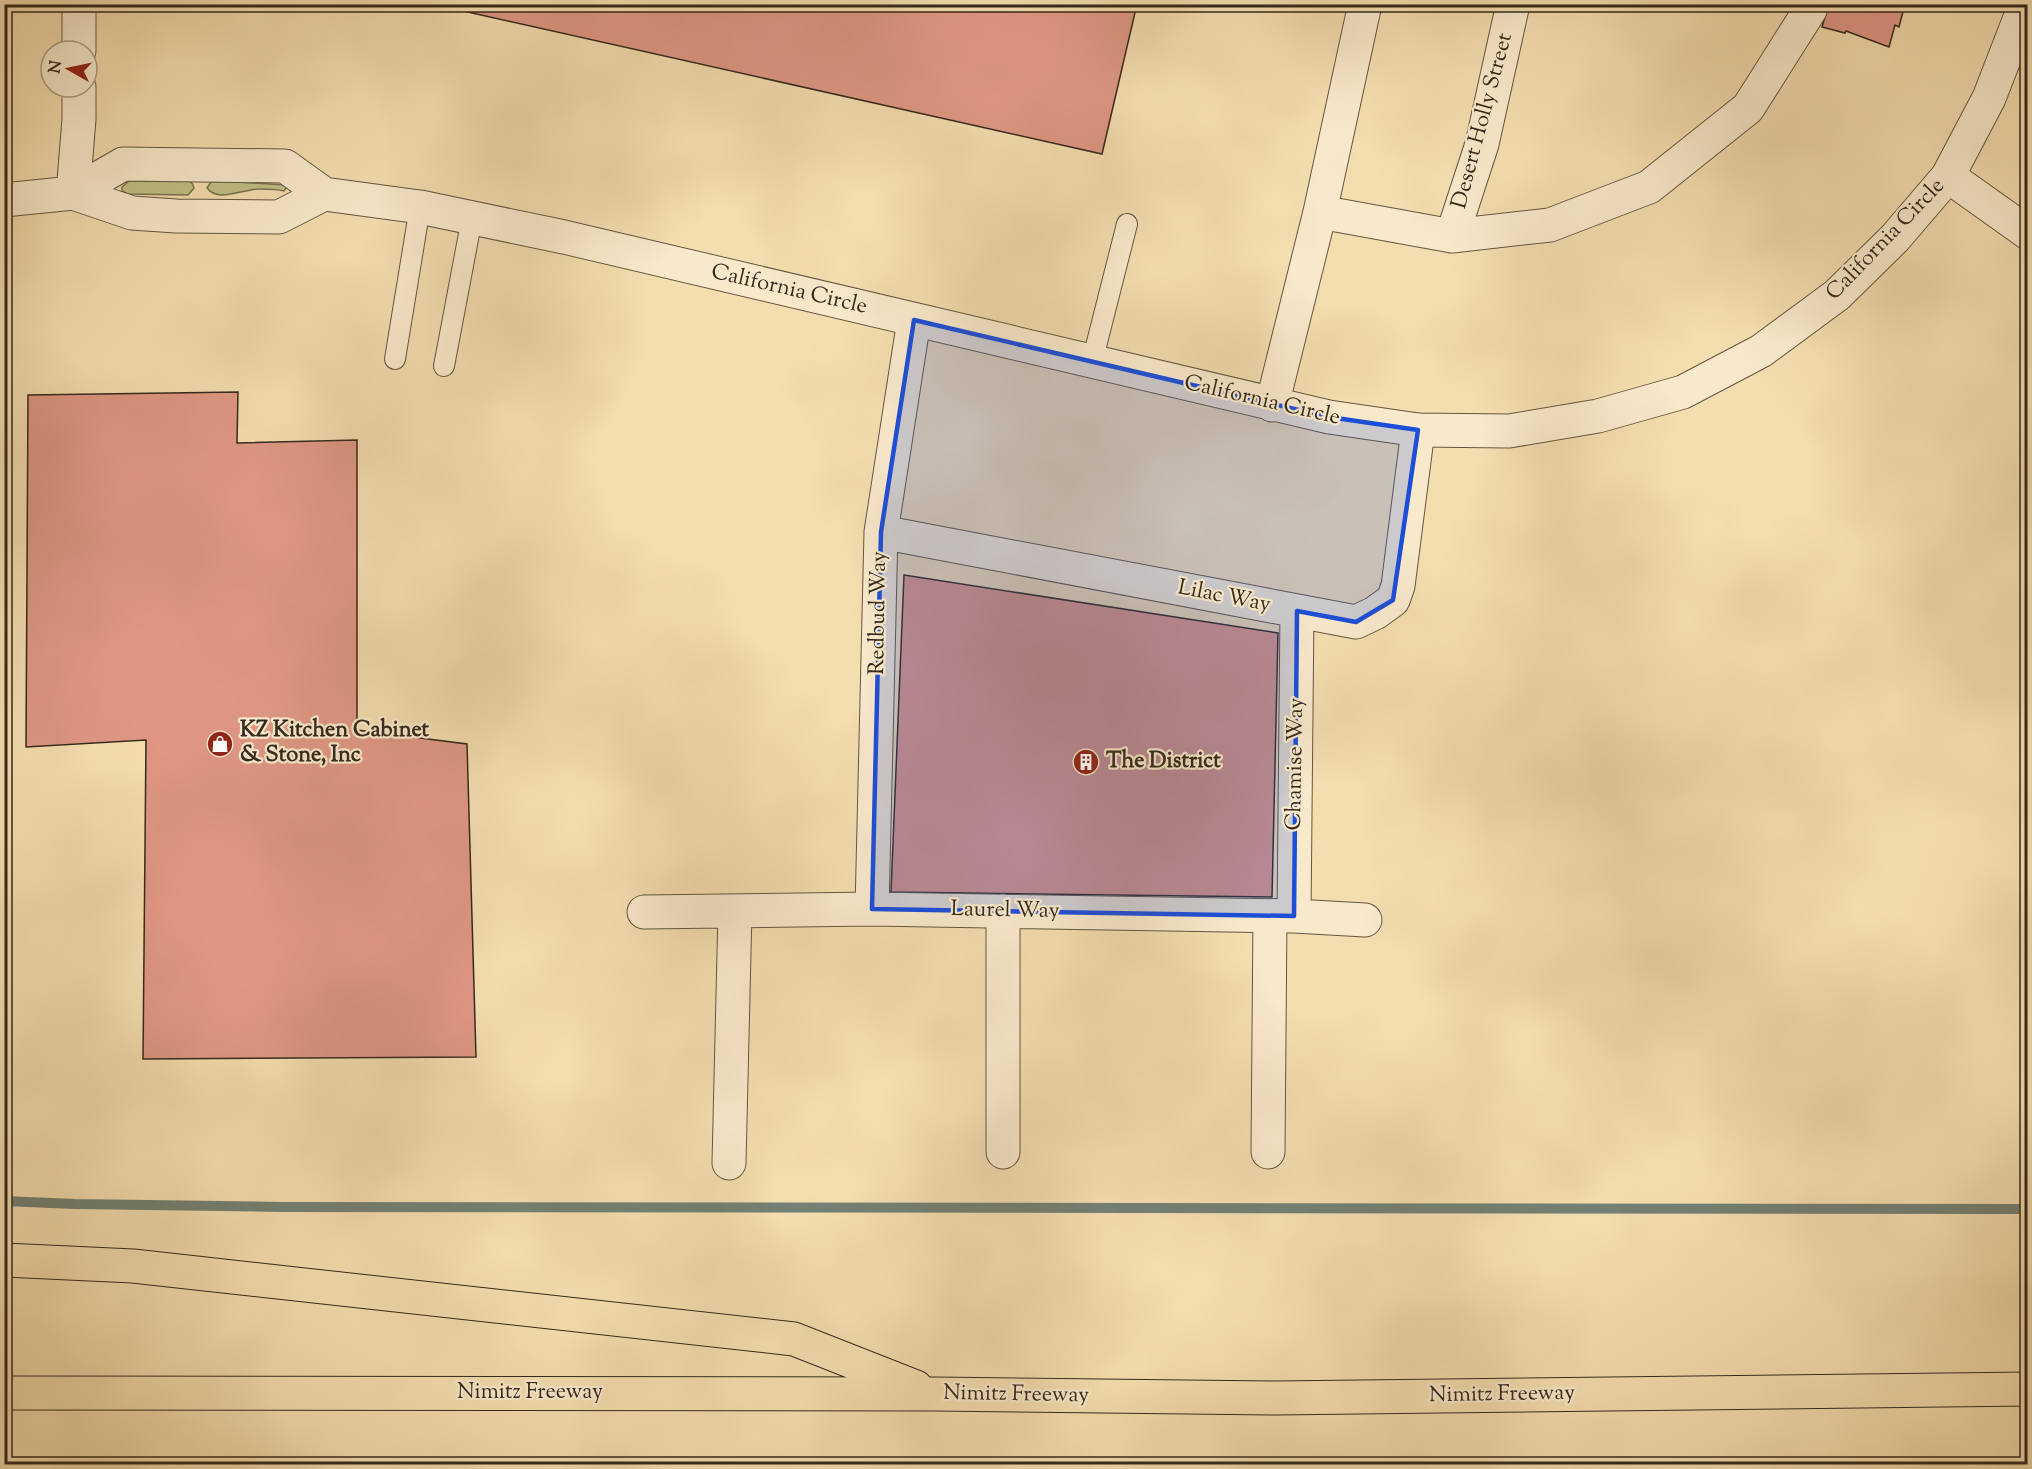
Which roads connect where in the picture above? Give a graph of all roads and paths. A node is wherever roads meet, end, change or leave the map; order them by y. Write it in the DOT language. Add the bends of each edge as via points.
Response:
graph roads {
  1 [pos="79,4"];
  2 [pos="1365,4"];
  3 [pos="1513,4"];
  4 [pos="1812,4"];
  5 [pos="2023,4"];
  6 [pos="79,39"];
  7 [pos="79,99"];
  8 [pos="1948,176"];
  9 [pos="73,193"];
  10 [pos="324,195"];
  11 [pos="4,200"];
  12 [pos="420,207"];
  13 [pos="1320,212"];
  14 [pos="472,218"];
  15 [pos="1127,224"];
  16 [pos="2028,233"];
  17 [pos="1452,236"];
  18 [pos="914,320"];
  19 [pos="395,358"];
  20 [pos="1092,362"];
  21 [pos="444,366"];
  22 [pos="1272,405"];
  23 [pos="1418,430"];
  24 [pos="881,532"];
  25 [pos="1297,611"];
  26 [pos="872,909"];
  27 [pos="735,911"];
  28 [pos="1003,911"];
  29 [pos="644,912"];
  30 [pos="1282,916"];
  31 [pos="1365,920"];
  32 [pos="1003,1152"];
  33 [pos="1268,1152"];
  34 [pos="729,1163"];
  35 [pos="4,1260"];
  36 [pos="2028,1389"];
  37 [pos="4,1393"];
  38 [pos="933,1394"];
  1 -- 6 [label="street"];
  2 -- 13 [label="street"];
  3 -- 17 [label="street, Desert Holly Street" via="1482,144"];
  4 -- 17 [label="street" via="1748,108 1649,187 1550,225"];
  5 -- 8 [label="street, California Circle" via="1989,98"];
  7 -- 9 [label="street"];
  8 -- 16 [label="street"];
  8 -- 23 [label="street, California Circle" via="1837,295 1761,351 1683,392 1598,416 1509,431"];
  9 -- 10 [label="street, California Circle" via="132,213 279,217"];
  9 -- 10 [label="street, California Circle" via="123,164 285,166"];
  9 -- 11 [label="street, California Circle"];
  10 -- 12 [label="street, California Circle"];
  12 -- 14 [label="street, California Circle"];
  12 -- 19 [label="lane"];
  13 -- 17 [label="street"];
  13 -- 22 [label="street"];
  14 -- 18 [label="street, California Circle"];
  14 -- 21 [label="lane"];
  15 -- 20 [label="lane"];
  18 -- 20 [label="street, California Circle"];
  18 -- 24 [label="street, Redbud Way"];
  20 -- 22 [label="street, California Circle"];
  22 -- 23 [label="street, California Circle"];
  23 -- 25 [label="street, Lilac Way" via="1393,600 1356,622"];
  24 -- 25 [label="street, Lilac Way"];
  24 -- 26 [label="street, Redbud Way"];
  25 -- 30 [label="street, Chamise Way"];
  26 -- 27 [label="street, Laurel Way"];
  26 -- 28 [label="street, Laurel Way"];
  27 -- 29 [label="street, Laurel Way"];
  27 -- 34 [label="street"];
  28 -- 30 [label="street, Laurel Way"];
  28 -- 32 [label="street"];
  30 -- 31 [label="street, Laurel Way"];
  30 -- 33 [label="street, Chamise Way"];
  35 -- 38 [label="highway" via="133,1266 794,1339"];
  36 -- 38 [label="highway, Nimitz Freeway" via="1276,1398"];
  37 -- 38 [label="highway, Nimitz Freeway"];
}
